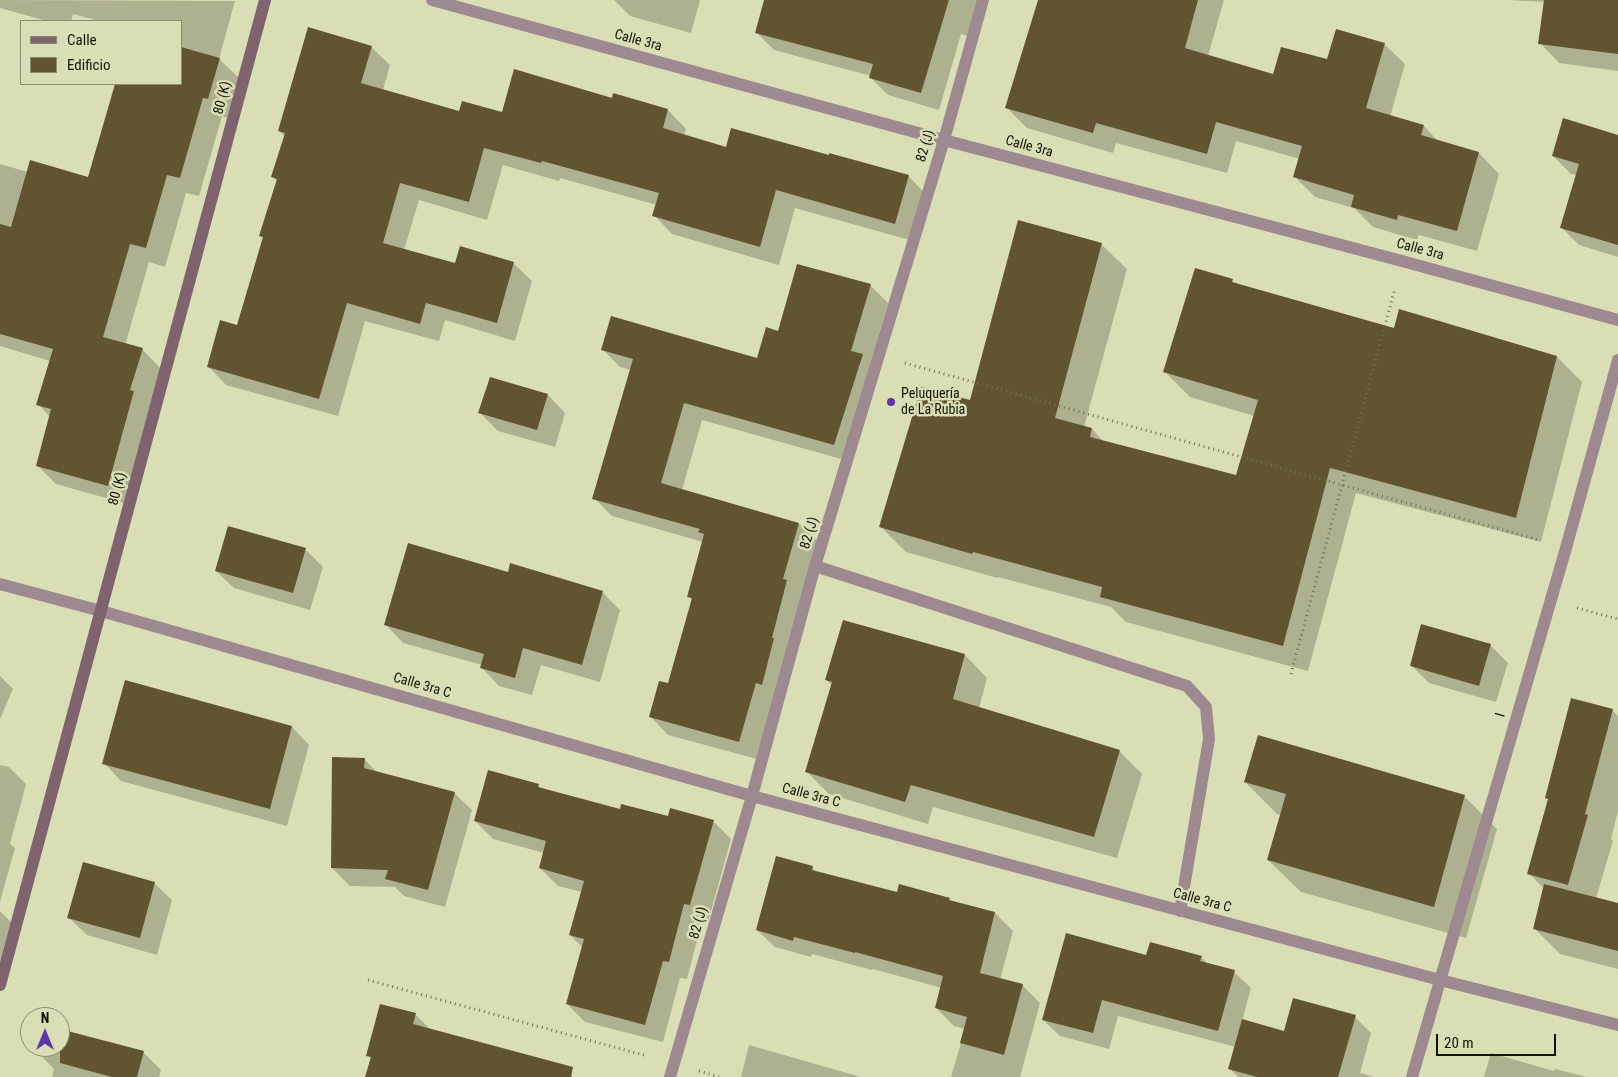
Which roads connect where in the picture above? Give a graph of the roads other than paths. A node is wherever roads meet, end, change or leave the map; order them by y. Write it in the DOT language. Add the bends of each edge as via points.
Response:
graph roads {
  1 [pos="265,0"];
  2 [pos="432,0"];
  3 [pos="983,0"];
  4 [pos="944,140"];
  5 [pos="1618,320"];
  6 [pos="1618,360"];
  7 [pos="815,566"];
  8 [pos="0,584"];
  9 [pos="100,611"];
  10 [pos="752,796"];
  11 [pos="1180,911"];
  12 [pos="1440,980"];
  13 [pos="0,986"];
  14 [pos="1618,1025"];
  15 [pos="670,1077"];
  16 [pos="1412,1077"];
  1 -- 9 [label="street, 80 (K)"];
  2 -- 4 [label="street, Calle 3ra"];
  3 -- 4 [label="street, 82 (J)"];
  4 -- 5 [label="street, Calle 3ra"];
  4 -- 7 [label="street, 82 (J)"];
  6 -- 12 [label="street, I"];
  7 -- 10 [label="street, 82 (J)"];
  7 -- 11 [label="street" via="1187,686 1206,707 1209,738"];
  8 -- 9 [label="street, Calle 3ra C"];
  9 -- 10 [label="street, Calle 3ra C"];
  9 -- 13 [label="street, 80 (K)"];
  10 -- 11 [label="street, Calle 3ra C"];
  10 -- 15 [label="street, 82 (J)"];
  11 -- 12 [label="street, Calle 3ra C"];
  12 -- 14 [label="street, Calle 3ra C"];
  12 -- 16 [label="street, I"];
}
